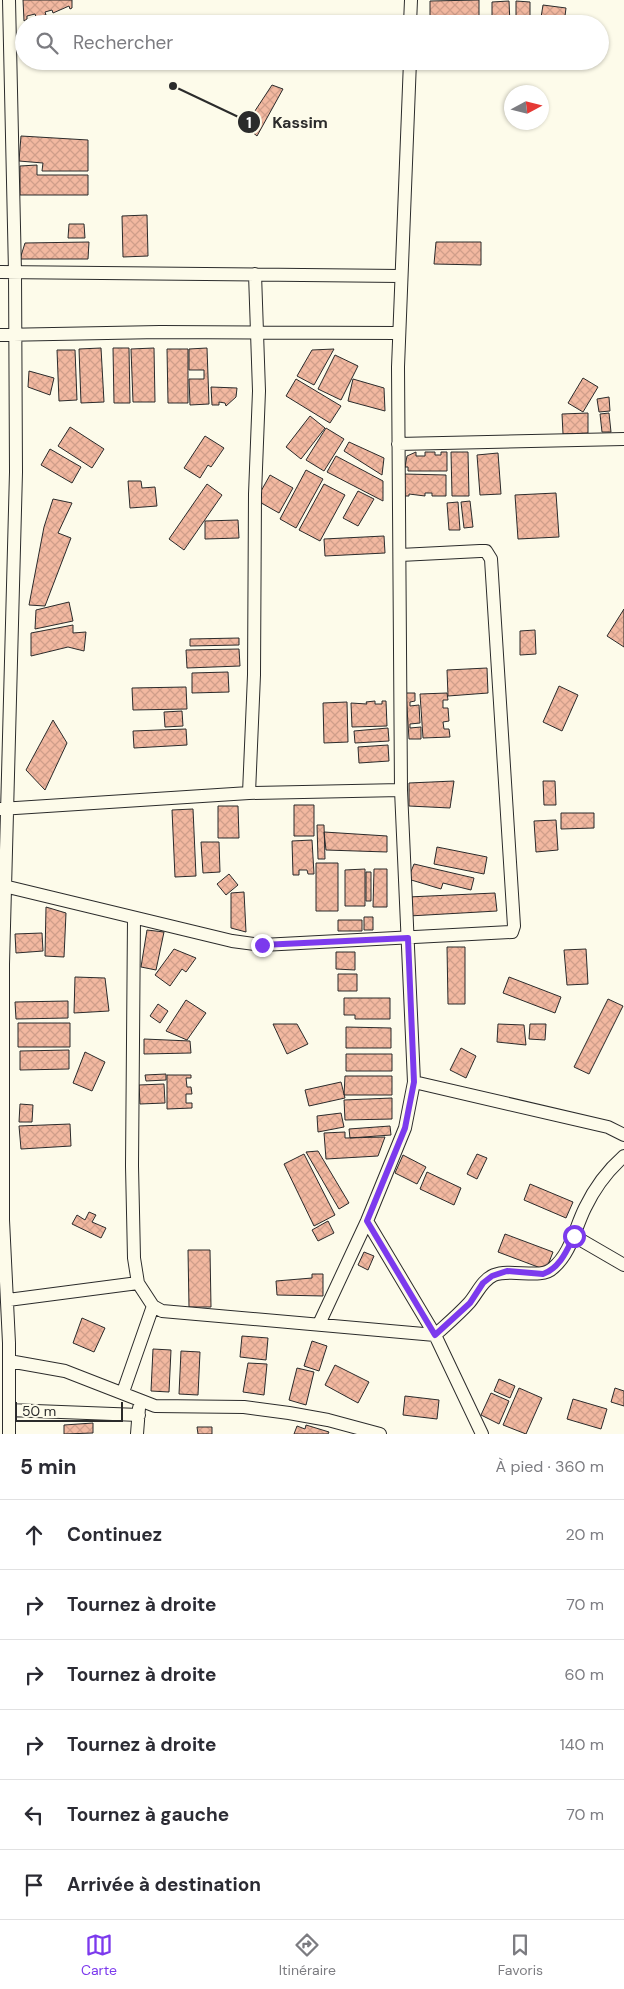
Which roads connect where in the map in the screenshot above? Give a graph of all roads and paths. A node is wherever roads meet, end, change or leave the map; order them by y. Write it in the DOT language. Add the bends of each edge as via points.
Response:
graph roads {
  1 [pos="9,0"];
  2 [pos="411,0"];
  3 [pos="410,15"];
  4 [pos="410,70"];
  5 [pos="0,272"];
  6 [pos="15,272"];
  7 [pos="255,274"];
  8 [pos="400,276"];
  9 [pos="256,332"];
  10 [pos="398,333"];
  11 [pos="0,335"];
  12 [pos="15,336"];
  13 [pos="624,439"];
  14 [pos="398,444"];
  15 [pos="400,555"];
  16 [pos="401,790"];
  17 [pos="249,793"];
  18 [pos="3,808"];
  19 [pos="4,886"];
  20 [pos="134,918"];
  21 [pos="408,938"];
  22 [pos="414,1082"];
  23 [pos="624,1135"];
  24 [pos="624,1156"];
  25 [pos="1,1219"];
  26 [pos="367,1221"];
  27 [pos="574,1236"];
  28 [pos="624,1265"];
  29 [pos="138,1283"];
  30 [pos="8,1300"];
  31 [pos="153,1306"];
  32 [pos="319,1324"];
  33 [pos="435,1335"];
  34 [pos="5,1343"];
  35 [pos="9,1362"];
  36 [pos="123,1392"];
  37 [pos="140,1400"];
  38 [pos="9,1410"];
  39 [pos="139,1415"];
  40 [pos="8,1434"];
  41 [pos="137,1434"];
  42 [pos="377,1434"];
  43 [pos="482,1434"];
  1 -- 6 [label="street"];
  2 -- 3 [label="street"];
  4 -- 8 [label="street"];
  5 -- 6 [label="street"];
  6 -- 7 [label="street"];
  6 -- 12 [label="street"];
  7 -- 8 [label="street"];
  7 -- 9 [label="street"];
  8 -- 10 [label="street"];
  9 -- 10 [label="street"];
  9 -- 12 [label="street"];
  9 -- 17 [label="street" via="259,408"];
  10 -- 14 [label="street"];
  11 -- 12 [label="street"];
  12 -- 18 [label="street" via="16,472"];
  13 -- 14 [label="street"];
  14 -- 15 [label="street"];
  15 -- 16 [label="street"];
  15 -- 21 [label="street" via="480,551 491,558 514,926 508,934"];
  16 -- 17 [label="street"];
  16 -- 21 [label="street"];
  17 -- 18 [label="street"];
  18 -- 19 [label="street"];
  19 -- 20 [label="street"];
  19 -- 25 [label="street"];
  20 -- 21 [label="street" via="262,945"];
  20 -- 29 [label="street" via="132,1166 134,1258"];
  21 -- 22 [label="street"];
  22 -- 23 [label="street" via="608,1126"];
  22 -- 26 [label="street" via="405,1128"];
  24 -- 27 [label="street" via="599,1183"];
  25 -- 30 [label="street"];
  26 -- 32 [label="street"];
  26 -- 33 [label="street"];
  27 -- 28 [label="street"];
  27 -- 33 [label="street" via="561,1261 548,1272 507,1271 492,1276 483,1283 470,1303"];
  29 -- 30 [label="street"];
  29 -- 31 [label="street"];
  30 -- 34 [label="street"];
  31 -- 32 [label="street" via="162,1311"];
  31 -- 36 [label="street"];
  32 -- 33 [label="street"];
  33 -- 43 [label="street"];
  34 -- 35 [label="street"];
  35 -- 36 [label="street" via="65,1371"];
  35 -- 38 [label="street"];
  36 -- 37 [label="street"];
  37 -- 39 [label="street"];
  37 -- 42 [label="street" via="155,1406 244,1407 290,1413"];
  38 -- 39 [label="street"];
  38 -- 40 [label="street"];
  39 -- 41 [label="street"];
}
